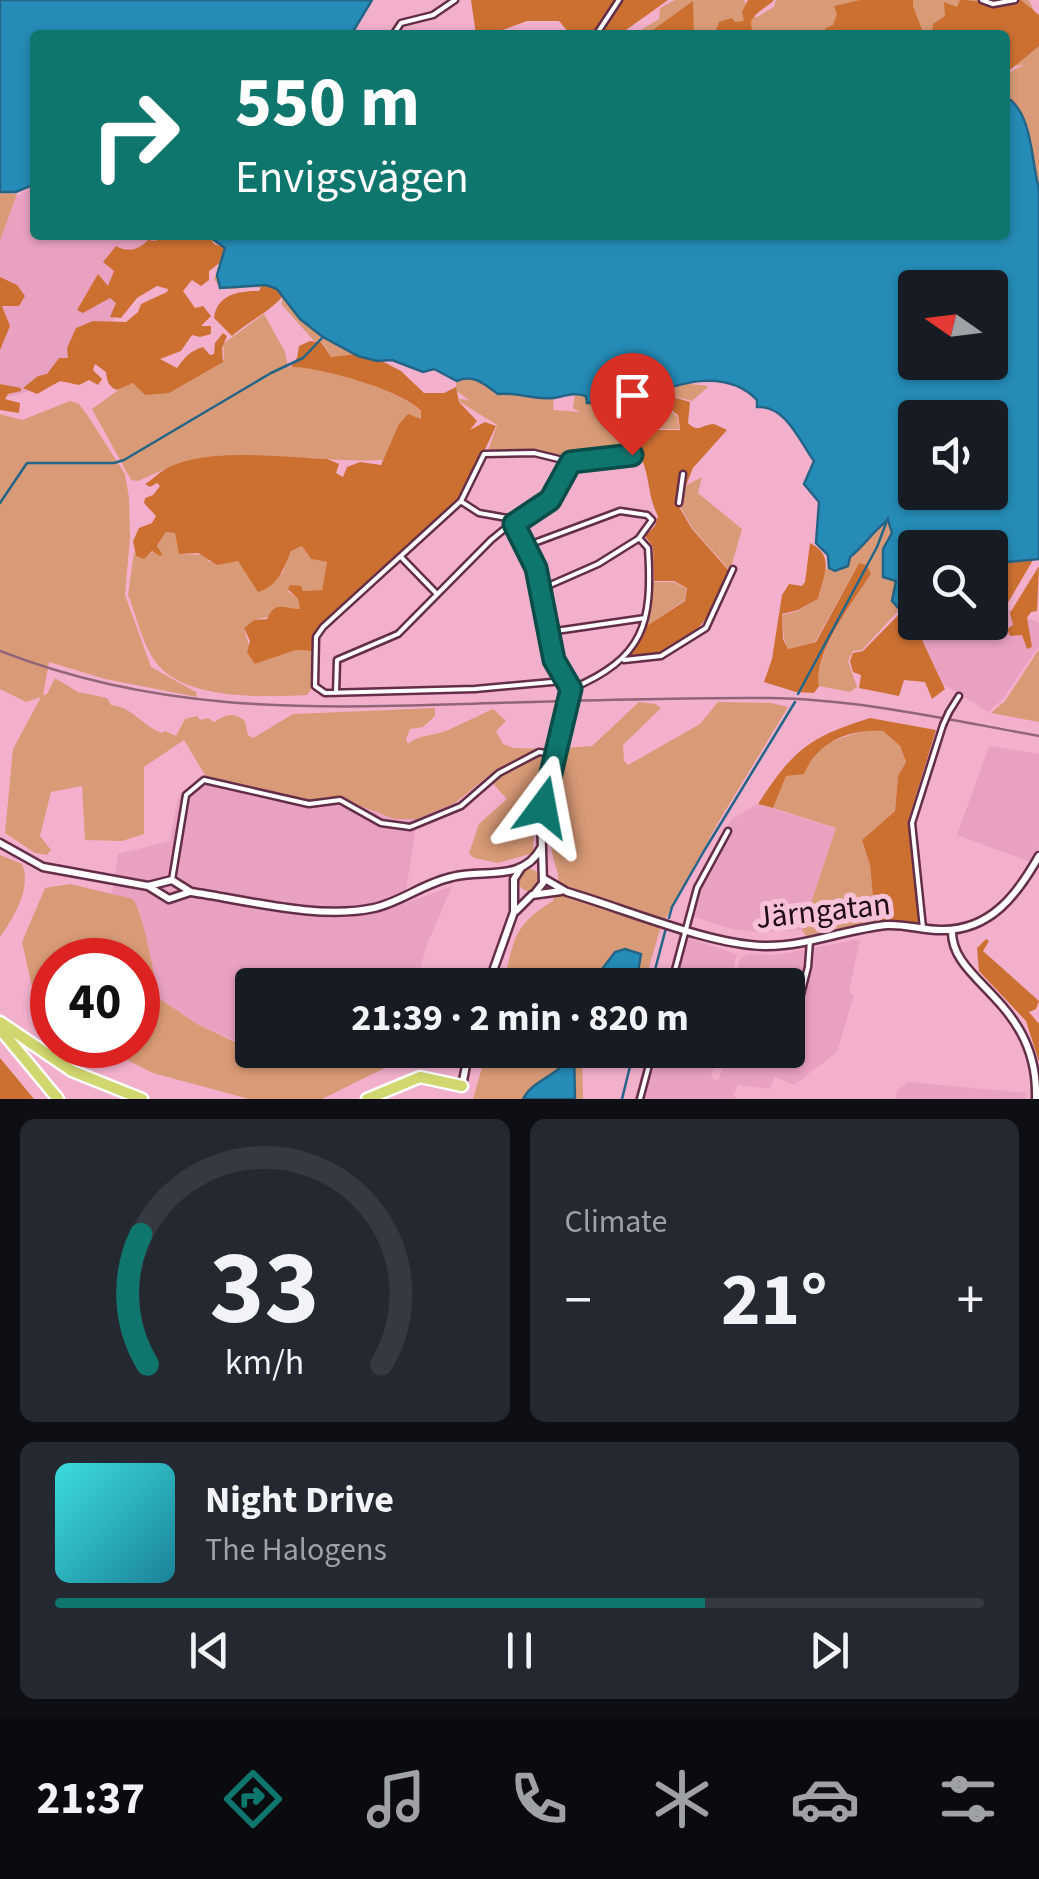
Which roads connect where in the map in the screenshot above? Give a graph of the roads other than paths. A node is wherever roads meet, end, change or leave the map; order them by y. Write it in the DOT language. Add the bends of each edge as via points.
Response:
graph roads {
  1 [pos="455,0"];
  2 [pos="619,0"];
  3 [pos="982,0"];
  4 [pos="1014,0"];
  5 [pos="397,30"];
  6 [pos="599,30"];
  7 [pos="632,455"];
  8 [pos="571,462"];
  9 [pos="683,474"];
  10 [pos="461,501"];
  11 [pos="679,503"];
  12 [pos="514,524"];
  13 [pos="639,538"];
  14 [pos="526,546"];
  15 [pos="400,556"];
  16 [pos="733,569"];
  17 [pos="541,589"];
  18 [pos="436,593"];
  19 [pos="645,618"];
  20 [pos="548,632"];
  21 [pos="624,660"];
  22 [pos="564,680"];
  23 [pos="571,689"];
  24 [pos="336,693"];
  25 [pos="959,696"];
  26 [pos="555,754"];
  27 [pos="728,830"];
  28 [pos="0,843"];
  29 [pos="542,848"];
  30 [pos="1039,856"];
  31 [pos="523,867"];
  32 [pos="494,874"];
  33 [pos="542,876"];
  34 [pos="166,885"];
  35 [pos="516,886"];
  36 [pos="179,891"];
  37 [pos="567,892"];
  38 [pos="534,894"];
  39 [pos="512,917"];
  40 [pos="686,928"];
  41 [pos="923,928"];
  42 [pos="952,930"];
  43 [pos="810,941"];
  44 [pos="494,968"];
  45 [pos="675,968"];
  46 [pos="805,979"];
  47 [pos="0,1026"];
  48 [pos="0,1038"];
  49 [pos="464,1068"];
  50 [pos="648,1068"];
  51 [pos="460,1087"];
  52 [pos="50,1099"];
  53 [pos="58,1099"];
  54 [pos="142,1099"];
  55 [pos="367,1099"];
  56 [pos="396,1099"];
  57 [pos="640,1099"];
  58 [pos="1036,1099"];
  1 -- 5 [label="street"];
  2 -- 6 [label="street"];
  3 -- 4 [label="street"];
  7 -- 8 [label="street"];
  8 -- 10 [label="street" via="539,453 484,454"];
  8 -- 12 [label="street" via="550,500"];
  9 -- 11 [label="street"];
  10 -- 12 [label="street"];
  10 -- 15 [label="street"];
  12 -- 14 [label="street"];
  12 -- 18 [label="street"];
  13 -- 14 [label="street" via="652,520 620,512"];
  13 -- 17 [label="street"];
  13 -- 19 [label="street" via="648,548"];
  14 -- 17 [label="street"];
  15 -- 18 [label="street"];
  15 -- 24 [label="street" via="317,633 316,688"];
  16 -- 21 [label="street" via="706,628 661,656"];
  17 -- 20 [label="street"];
  18 -- 24 [label="street" via="393,637 337,660"];
  19 -- 20 [label="street"];
  19 -- 21 [label="street"];
  20 -- 22 [label="street"];
  21 -- 23 [label="street"];
  22 -- 23 [label="street"];
  22 -- 24 [label="street"];
  23 -- 26 [label="street, bridge"];
  25 -- 41 [label="street, bridge" via="942,725 912,823"];
  26 -- 29 [label="street"];
  26 -- 34 [label="street" via="536,754 488,781 461,806 410,827 381,823 340,800 308,804 204,780 185,799"];
  27 -- 40 [label="street"];
  28 -- 34 [label="street" via="55,870"];
  29 -- 31 [label="street"];
  29 -- 33 [label="street"];
  30 -- 42 [label="street" via="996,913"];
  31 -- 32 [label="street"];
  31 -- 33 [label="street"];
  31 -- 35 [label="street"];
  32 -- 35 [label="street"];
  32 -- 36 [label="street" via="450,877 356,911"];
  33 -- 37 [label="street, Järngatan"];
  33 -- 38 [label="street"];
  34 -- 36 [label="street"];
  34 -- 36 [label="street" via="169,899"];
  35 -- 38 [label="street"];
  35 -- 39 [label="street"];
  37 -- 38 [label="street, Järngatan"];
  37 -- 40 [label="street, Järngatan"];
  38 -- 39 [label="street"];
  39 -- 44 [label="street"];
  40 -- 43 [label="street, Järngatan" via="755,946"];
  40 -- 45 [label="street"];
  41 -- 42 [label="street, Järngatan"];
  41 -- 43 [label="street, Järngatan" via="889,925"];
  42 -- 58 [label="street" via="956,952 1025,1026 1036,1054"];
  43 -- 46 [label="street"];
  47 -- 53 [label="highway"];
  47 -- 54 [label="highway" via="72,1071"];
  48 -- 52 [label="highway"];
  49 -- 51 [label="street"];
  50 -- 57 [label="street"];
  51 -- 55 [label="highway" via="420,1077"];
  51 -- 56 [label="highway" via="416,1082"];
}
